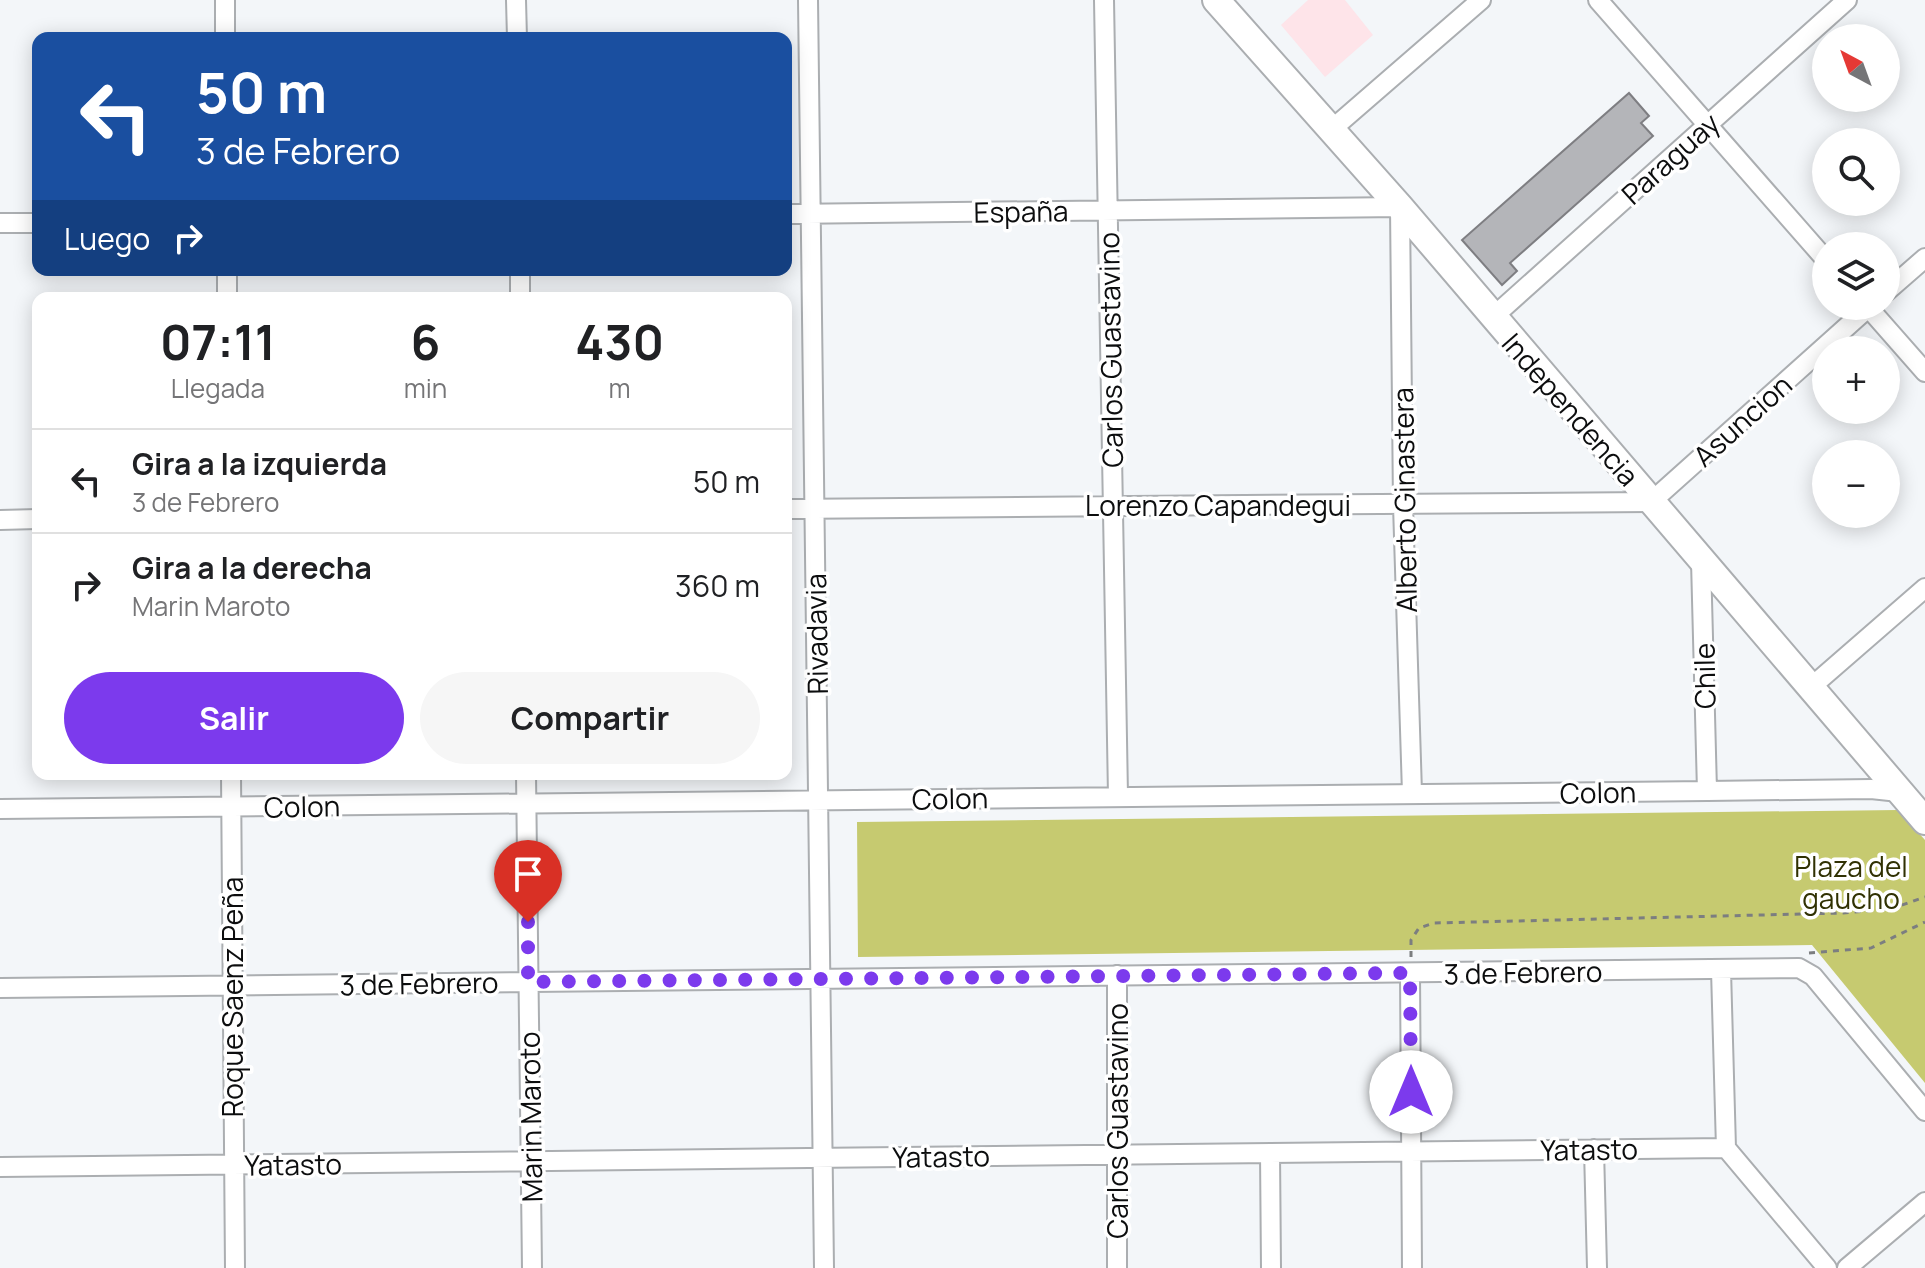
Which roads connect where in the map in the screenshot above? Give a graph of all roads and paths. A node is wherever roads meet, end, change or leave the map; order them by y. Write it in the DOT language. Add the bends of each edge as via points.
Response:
graph roads {
  1 [pos="225,0"];
  2 [pos="516,0"];
  3 [pos="808,0"];
  4 [pos="1104,0"];
  5 [pos="1216,0"];
  6 [pos="1481,0"];
  7 [pos="1598,0"];
  8 [pos="1847,0"];
  9 [pos="225,32"];
  10 [pos="517,32"];
  11 [pos="1707,125"];
  12 [pos="1331,130"];
  13 [pos="1400,207"];
  14 [pos="1108,210"];
  15 [pos="792,214"];
  16 [pos="811,214"];
  17 [pos="0,223"];
  18 [pos="32,223"];
  19 [pos="1812,244"];
  20 [pos="1925,258"];
  21 [pos="1900,280"];
  22 [pos="1493,317"];
  23 [pos="1852,320"];
  24 [pos="1880,320"];
  25 [pos="1925,372"];
  26 [pos="1651,502"];
  27 [pos="1113,504"];
  28 [pos="1403,505"];
  29 [pos="815,508"];
  30 [pos="792,509"];
  31 [pos="32,519"];
  32 [pos="0,520"];
  33 [pos="1701,561"];
  34 [pos="1925,588"];
  35 [pos="1810,688"];
  36 [pos="231,780"];
  37 [pos="526,780"];
  38 [pos="1707,791"];
  39 [pos="1899,792"];
  40 [pos="1412,793"];
  41 [pos="1118,796"];
  42 [pos="818,800"];
  43 [pos="526,803"];
  44 [pos="231,806"];
  45 [pos="0,809"];
  46 [pos="1925,821"];
  47 [pos="1925,897"];
  48 [pos="1925,922"];
  49 [pos="1799,968"];
  50 [pos="1721,970"];
  51 [pos="1410,973"];
  52 [pos="1117,975"];
  53 [pos="821,979"];
  54 [pos="528,982"];
  55 [pos="232,985"];
  56 [pos="0,988"];
  57 [pos="1925,1111"];
  58 [pos="1726,1148"];
  59 [pos="1594,1149"];
  60 [pos="1411,1151"];
  61 [pos="1270,1153"];
  62 [pos="1115,1154"];
  63 [pos="823,1158"];
  64 [pos="530,1161"];
  65 [pos="234,1164"];
  66 [pos="0,1167"];
  67 [pos="1925,1202"];
  68 [pos="235,1268"];
  69 [pos="532,1268"];
  70 [pos="824,1268"];
  71 [pos="1117,1268"];
  72 [pos="1271,1268"];
  73 [pos="1412,1268"];
  74 [pos="1597,1268"];
  75 [pos="1827,1268"];
  76 [pos="1847,1268"];
  1 -- 9 [label="street"];
  2 -- 10 [label="street"];
  3 -- 16 [label="street, Rivadavia"];
  4 -- 14 [label="street, Carlos Guastavino"];
  5 -- 12 [label="main road, Independencia"];
  6 -- 12 [label="street"];
  7 -- 11 [label="street"];
  8 -- 11 [label="street, Paraguay"];
  11 -- 19 [label="street"];
  11 -- 22 [label="street, Paraguay"];
  12 -- 13 [label="main road, Independencia"];
  13 -- 14 [label="street, España"];
  13 -- 22 [label="main road, Independencia"];
  13 -- 28 [label="street, Alberto Ginastera"];
  14 -- 16 [label="street, España"];
  14 -- 27 [label="street, Carlos Guastavino"];
  15 -- 16 [label="street, España"];
  16 -- 29 [label="street, Rivadavia"];
  17 -- 18 [label="street"];
  20 -- 21 [label="street"];
  22 -- 26 [label="main road, Independencia"];
  23 -- 26 [label="street, Asuncion"];
  24 -- 25 [label="street"];
  26 -- 28 [label="street, Lorenzo Capandegui"];
  26 -- 33 [label="main road, Independencia"];
  27 -- 28 [label="street, Lorenzo Capandegui"];
  27 -- 29 [label="street, Lorenzo Capandegui"];
  27 -- 41 [label="street, Carlos Guastavino"];
  28 -- 40 [label="street, Alberto Ginastera"];
  29 -- 30 [label="street, Lorenzo Capandegui"];
  29 -- 42 [label="street, Rivadavia"];
  31 -- 32 [label="street"];
  33 -- 35 [label="main road, Independencia"];
  33 -- 38 [label="street, Chile"];
  34 -- 35 [label="street"];
  35 -- 39 [label="main road, Independencia"];
  36 -- 44 [label="street, Roque Saenz Peña"];
  37 -- 43 [label="street, Marin Maroto"];
  38 -- 39 [label="street, Colon"];
  38 -- 40 [label="street, Colon"];
  39 -- 46 [label="main road, Independencia"];
  40 -- 41 [label="street, Colon"];
  41 -- 42 [label="street, Colon"];
  42 -- 43 [label="street, Colon"];
  42 -- 53 [label="street, Rivadavia"];
  43 -- 44 [label="street, Colon"];
  43 -- 54 [label="street, Marin Maroto"];
  44 -- 45 [label="street, Colon"];
  44 -- 55 [label="street, Roque Saenz Peña"];
  47 -- 51 [label="path" via="1891,909 1843,913 1434,923 1419,928 1411,940"];
  48 -- 49 [label="path" via="1871,948 1805,953"];
  49 -- 50 [label="street, 3 de Febrero"];
  49 -- 57 [label="street" via="1813,976"];
  50 -- 51 [label="street, 3 de Febrero"];
  50 -- 58 [label="street"];
  51 -- 52 [label="street, 3 de Febrero"];
  51 -- 60 [label="street"];
  52 -- 53 [label="street, 3 de Febrero"];
  52 -- 62 [label="street, Carlos Guastavino"];
  53 -- 54 [label="street, 3 de Febrero"];
  53 -- 63 [label="street, Rivadavia"];
  54 -- 55 [label="street, 3 de Febrero"];
  54 -- 64 [label="street, Marin Maroto"];
  55 -- 56 [label="street, 3 de Febrero"];
  55 -- 65 [label="street, Roque Saenz Peña"];
  58 -- 59 [label="street, Yatasto"];
  58 -- 75 [label="street"];
  59 -- 60 [label="street, Yatasto"];
  59 -- 74 [label="street"];
  60 -- 61 [label="street, Yatasto"];
  60 -- 73 [label="street"];
  61 -- 62 [label="street, Yatasto"];
  61 -- 72 [label="street"];
  62 -- 63 [label="street, Yatasto"];
  62 -- 71 [label="street, Carlos Guastavino"];
  63 -- 64 [label="street, Yatasto"];
  63 -- 70 [label="street, Rivadavia"];
  64 -- 65 [label="street, Yatasto"];
  64 -- 69 [label="street, Marin Maroto"];
  65 -- 66 [label="street, Yatasto"];
  65 -- 68 [label="street, Roque Saenz Peña"];
  67 -- 76 [label="street"];
}
